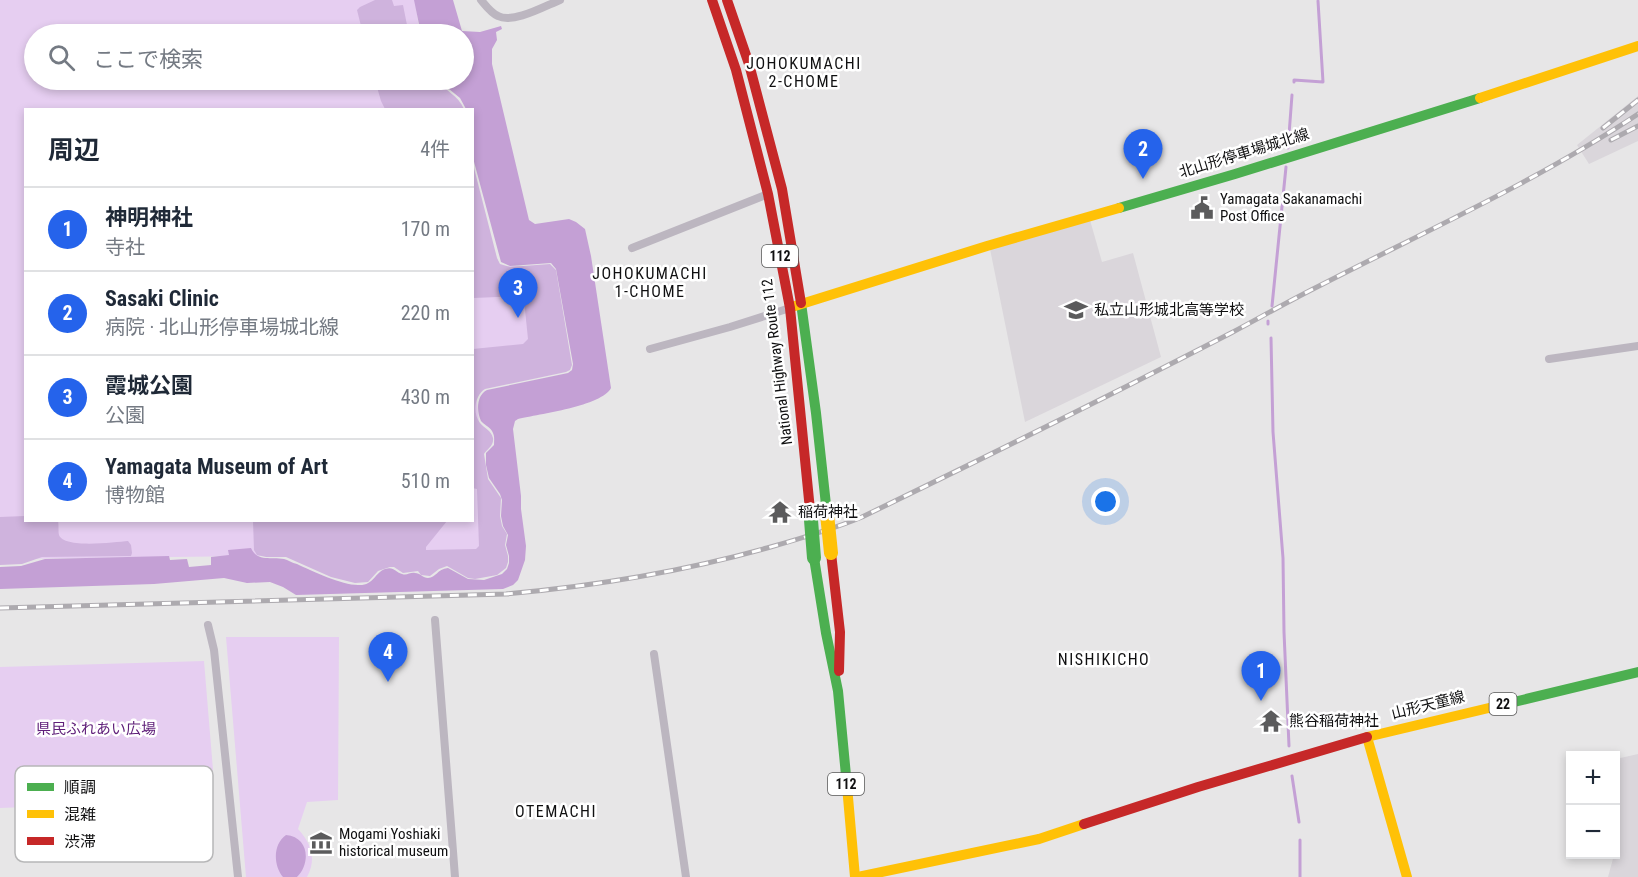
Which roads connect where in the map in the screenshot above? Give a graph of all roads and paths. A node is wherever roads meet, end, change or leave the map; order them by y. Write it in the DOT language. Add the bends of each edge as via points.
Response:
graph roads {
  1 [pos="481,0"];
  2 [pos="560,0"];
  3 [pos="712,0"];
  4 [pos="727,0"];
  5 [pos="1638,46"];
  6 [pos="768,194"];
  7 [pos="632,248"];
  8 [pos="796,306"];
  9 [pos="1638,346"];
  10 [pos="650,349"];
  11 [pos="1549,359"];
  12 [pos="435,620"];
  13 [pos="208,625"];
  14 [pos="654,654"];
  15 [pos="1638,672"];
  16 [pos="838,691"];
  17 [pos="1368,737"];
  18 [pos="238,877"];
  19 [pos="455,877"];
  20 [pos="686,877"];
  21 [pos="857,877"];
  22 [pos="1407,877"];
  1 -- 2 [label="street" via="504,19"];
  3 -- 6 [label="main road, National Highway Route 112 / 112" via="736,70"];
  4 -- 8 [label="main road, National Highway Route 112 / 112" via="749,64 782,189"];
  5 -- 8 [label="main road, 北山形停車場城北線" via="1236,174"];
  6 -- 7 [label="street"];
  6 -- 8 [label="main road, National Highway Route 112 / 112"];
  8 -- 10 [label="street"];
  8 -- 16 [label="main road, National Highway Route 112 / 112, bridge" via="814,558"];
  8 -- 16 [label="main road, National Highway Route 112 / 112, bridge" via="816,413 840,632"];
  9 -- 11 [label="street"];
  12 -- 19 [label="street"];
  13 -- 18 [label="street"];
  14 -- 20 [label="street"];
  15 -- 17 [label="main road, 山形天童線 / 22"];
  16 -- 21 [label="main road, National Highway Route 112 / 112"];
  17 -- 21 [label="main road, 山形天童線" via="1039,839"];
  17 -- 22 [label="main road"];
}
